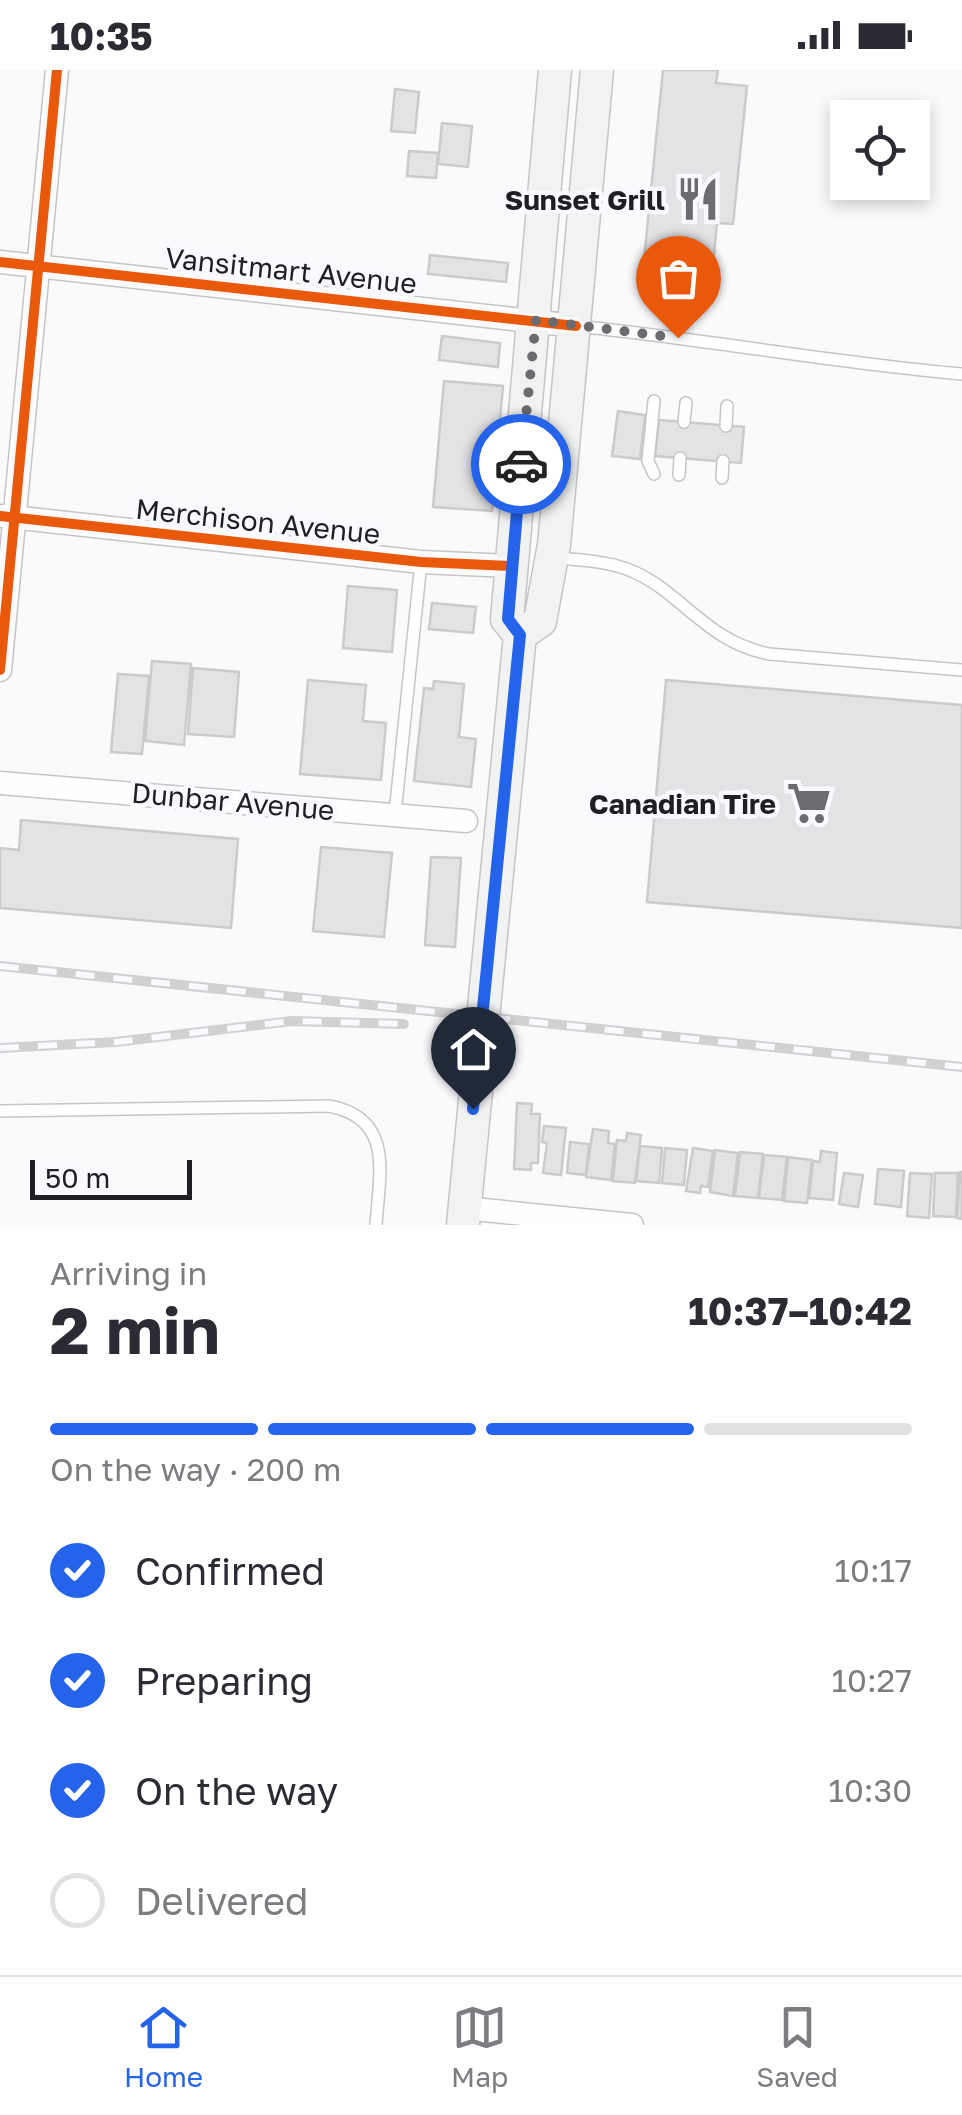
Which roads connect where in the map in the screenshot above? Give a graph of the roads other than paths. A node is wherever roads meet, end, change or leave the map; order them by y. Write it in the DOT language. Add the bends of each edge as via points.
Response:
graph roads {
  1 [pos="57,70"];
  2 [pos="555,70"];
  3 [pos="597,70"];
  4 [pos="0,262"];
  5 [pos="38,265"];
  6 [pos="536,320"];
  7 [pos="576,326"];
  8 [pos="962,374"];
  9 [pos="654,401"];
  10 [pos="686,403"];
  11 [pos="727,406"];
  12 [pos="684,422"];
  13 [pos="726,426"];
  14 [pos="680,458"];
  15 [pos="723,461"];
  16 [pos="654,474"];
  17 [pos="679,475"];
  18 [pos="722,478"];
  19 [pos="7,516"];
  20 [pos="552,558"];
  21 [pos="421,562"];
  22 [pos="511,566"];
  23 [pos="520,635"];
  24 [pos="0,670"];
  25 [pos="962,670"];
  26 [pos="0,782"];
  27 [pos="394,814"];
  28 [pos="466,820"];
  29 [pos="0,1111"];
  30 [pos="463,1216"];
  31 [pos="376,1225"];
  32 [pos="632,1225"];
  1 -- 5 [label="street"];
  2 -- 6 [label="main road"];
  3 -- 7 [label="main road"];
  4 -- 5 [label="street, Vansitmart Avenue"];
  5 -- 6 [label="street, Vansitmart Avenue"];
  5 -- 19 [label="street"];
  6 -- 7 [label="street, Vansitmart Avenue"];
  6 -- 22 [label="main road"];
  7 -- 8 [label="lane"];
  7 -- 20 [label="main road"];
  9 -- 16 [label="lane" via="648,461"];
  10 -- 12 [label="lane"];
  11 -- 13 [label="lane"];
  14 -- 17 [label="lane"];
  15 -- 18 [label="lane"];
  19 -- 21 [label="street, Merchison Avenue"];
  19 -- 24 [label="street"];
  20 -- 23 [label="main road" via="540,621"];
  20 -- 25 [label="lane" via="629,570 743,649"];
  21 -- 22 [label="street, Merchison Avenue"];
  21 -- 27 [label="lane"];
  22 -- 23 [label="main road" via="508,619"];
  23 -- 30 [label="main road"];
  26 -- 27 [label="street, Dunbar Avenue"];
  27 -- 28 [label="street, Dunbar Avenue"];
  29 -- 31 [label="lane" via="346,1109 378,1143"];
  30 -- 32 [label="street"];
}
